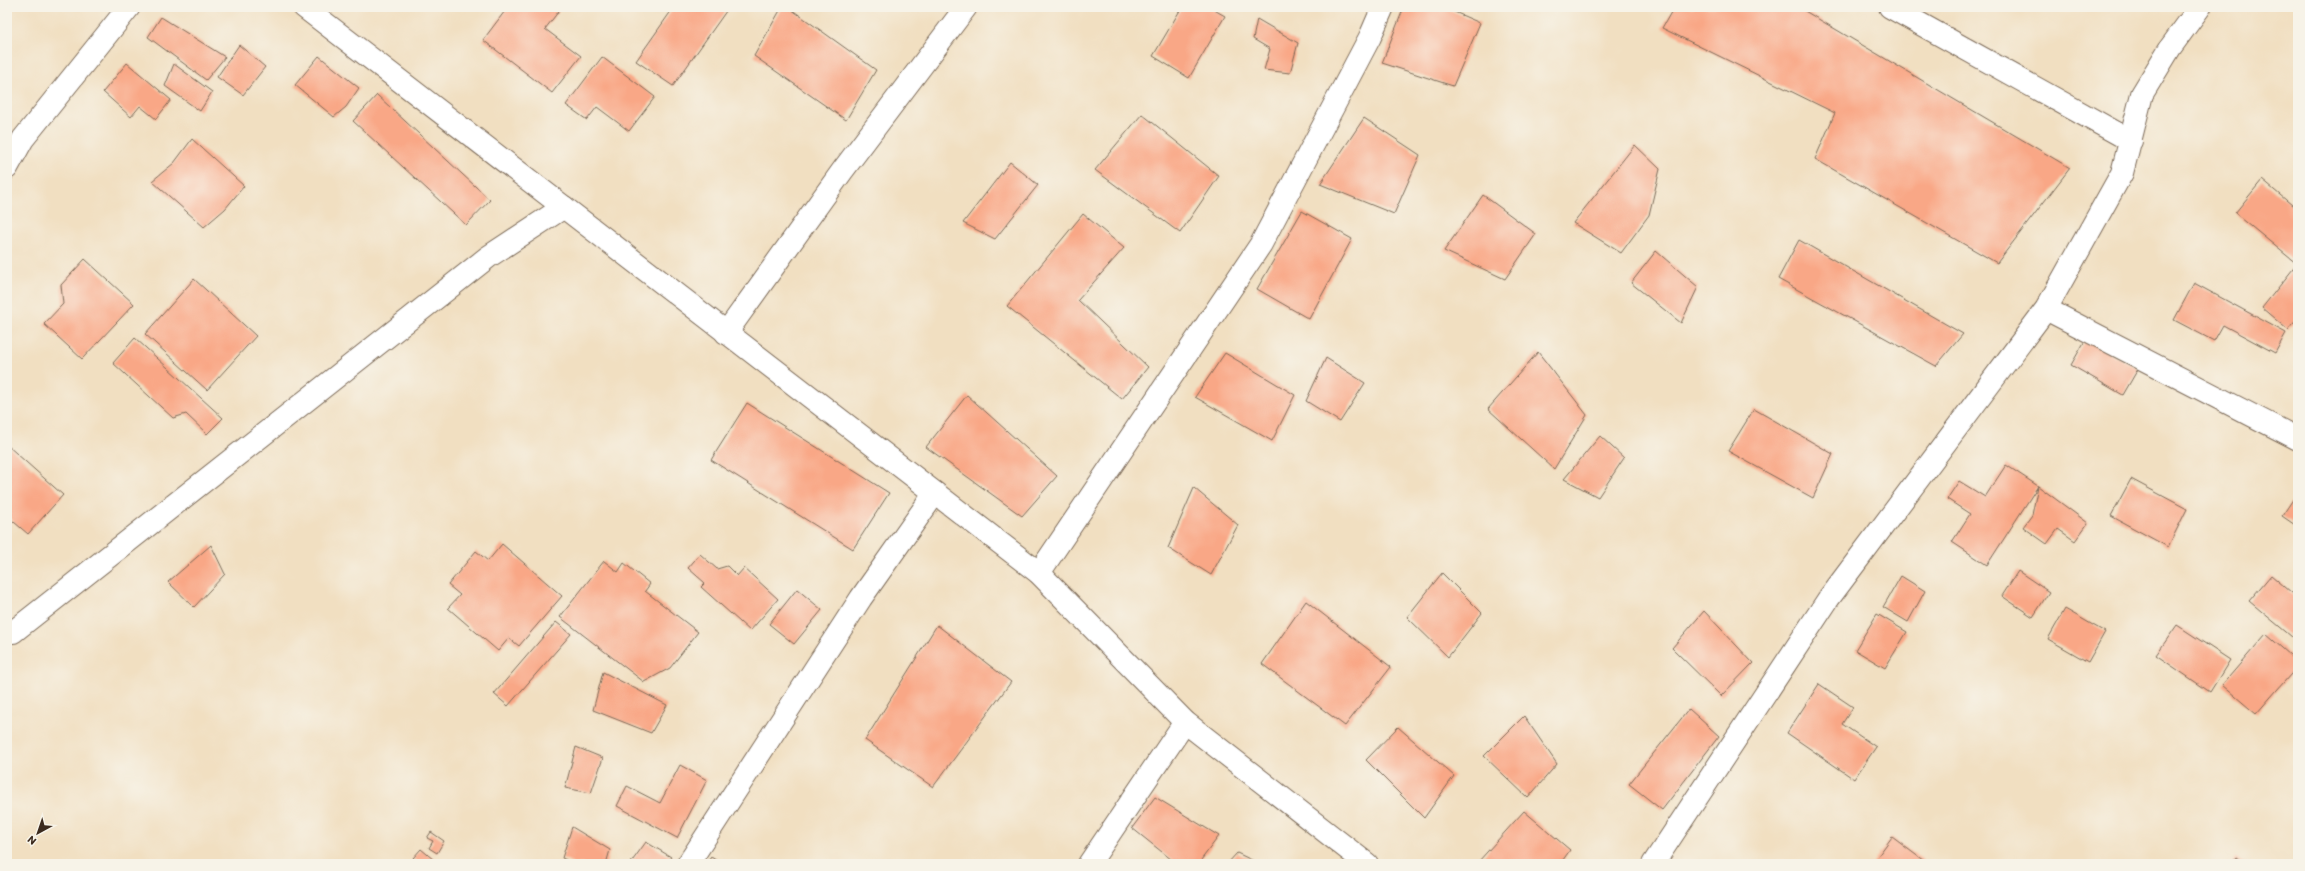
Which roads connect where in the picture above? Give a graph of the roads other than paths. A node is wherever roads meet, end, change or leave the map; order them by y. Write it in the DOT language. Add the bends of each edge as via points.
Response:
graph roads {
  1 [pos="129,7"];
  2 [pos="304,7"];
  3 [pos="966,7"];
  4 [pos="1382,7"];
  5 [pos="1890,7"];
  6 [pos="2200,7"];
  7 [pos="2131,141"];
  8 [pos="12,144"];
  9 [pos="7,168"];
  10 [pos="564,207"];
  11 [pos="2046,309"];
  12 [pos="726,333"];
  13 [pos="2298,440"];
  14 [pos="935,493"];
  15 [pos="1039,573"];
  16 [pos="13,632"];
  17 [pos="1185,722"];
  18 [pos="688,864"];
  19 [pos="1089,864"];
  20 [pos="1367,864"];
  21 [pos="1653,864"];
  1 -- 8 [label="street"];
  2 -- 10 [label="street"];
  3 -- 12 [label="street" via="842,170"];
  4 -- 15 [label="street" via="1370,37 1261,244"];
  5 -- 7 [label="street"];
  6 -- 7 [label="street" via="2170,48 2142,94"];
  7 -- 11 [label="street" via="2122,173"];
  8 -- 9 [label="street"];
  10 -- 12 [label="street"];
  10 -- 16 [label="street" via="488,257"];
  11 -- 13 [label="street"];
  11 -- 21 [label="street" via="1829,598"];
  12 -- 14 [label="street"];
  14 -- 15 [label="street"];
  14 -- 18 [label="street" via="861,598"];
  15 -- 17 [label="street"];
  17 -- 19 [label="street"];
  17 -- 20 [label="street"];
}
